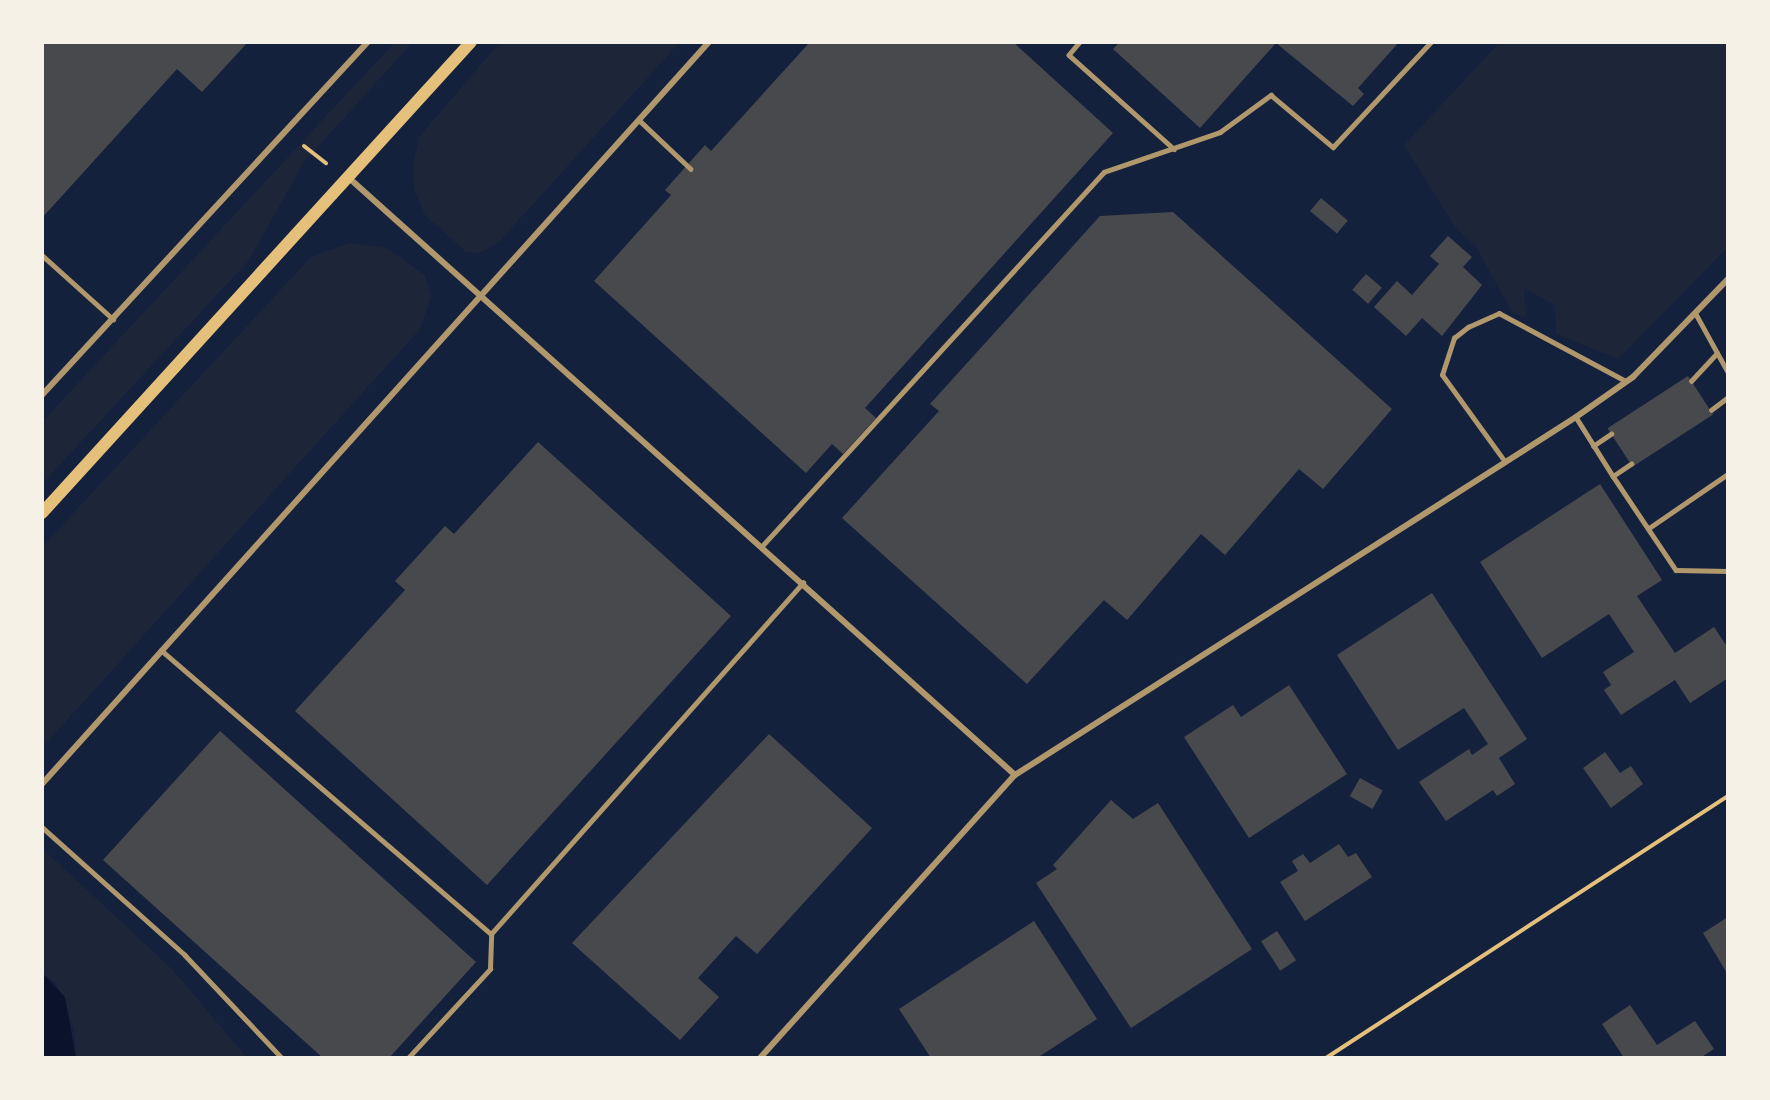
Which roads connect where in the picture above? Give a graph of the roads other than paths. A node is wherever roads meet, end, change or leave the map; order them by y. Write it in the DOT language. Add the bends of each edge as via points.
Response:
graph roads {
  1 [pos="368,42"];
  2 [pos="471,42"];
  3 [pos="709,42"];
  4 [pos="1080,42"];
  5 [pos="1431,42"];
  6 [pos="639,120"];
  7 [pos="1174,149"];
  8 [pos="691,169"];
  9 [pos="349,177"];
  10 [pos="42,255"];
  11 [pos="1728,279"];
  12 [pos="483,294"];
  13 [pos="1696,314"];
  14 [pos="114,320"];
  15 [pos="1718,352"];
  16 [pos="1728,372"];
  17 [pos="1626,381"];
  18 [pos="1691,381"];
  19 [pos="42,395"];
  20 [pos="1728,397"];
  21 [pos="1711,410"];
  22 [pos="1576,417"];
  23 [pos="1611,434"];
  24 [pos="1593,446"];
  25 [pos="1505,462"];
  26 [pos="1631,464"];
  27 [pos="1728,474"];
  28 [pos="1613,476"];
  29 [pos="42,513"];
  30 [pos="1649,528"];
  31 [pos="763,545"];
  32 [pos="1728,571"];
  33 [pos="803,582"];
  34 [pos="160,650"];
  35 [pos="1015,775"];
  36 [pos="42,783"];
  37 [pos="42,827"];
  38 [pos="490,934"];
  39 [pos="282,1058"];
  40 [pos="408,1058"];
  41 [pos="760,1058"];
  1 -- 14 [label="street"];
  2 -- 9 [label="main road"];
  3 -- 6 [label="street"];
  4 -- 7 [label="lane" via="1069,54"];
  5 -- 7 [label="lane" via="1333,147 1271,95 1220,132"];
  6 -- 8 [label="lane"];
  6 -- 12 [label="street"];
  7 -- 31 [label="lane" via="1104,172"];
  9 -- 12 [label="street"];
  9 -- 29 [label="main road"];
  10 -- 14 [label="lane"];
  11 -- 13 [label="street"];
  12 -- 31 [label="street"];
  12 -- 34 [label="street"];
  13 -- 15 [label="lane"];
  13 -- 17 [label="street"];
  14 -- 19 [label="street"];
  15 -- 16 [label="lane"];
  15 -- 18 [label="lane"];
  17 -- 22 [label="street"];
  17 -- 25 [label="lane" via="1499,313 1468,327 1443,357 1442,375"];
  20 -- 21 [label="lane"];
  22 -- 24 [label="lane"];
  22 -- 25 [label="street"];
  23 -- 24 [label="lane"];
  24 -- 28 [label="lane"];
  25 -- 35 [label="street"];
  26 -- 28 [label="lane"];
  27 -- 30 [label="lane"];
  28 -- 30 [label="lane"];
  30 -- 32 [label="lane" via="1676,570"];
  31 -- 33 [label="street"];
  33 -- 35 [label="street"];
  33 -- 38 [label="lane"];
  34 -- 36 [label="street"];
  34 -- 38 [label="lane"];
  35 -- 41 [label="street"];
  37 -- 39 [label="lane" via="185,955"];
  38 -- 40 [label="lane" via="490,969"];
}
